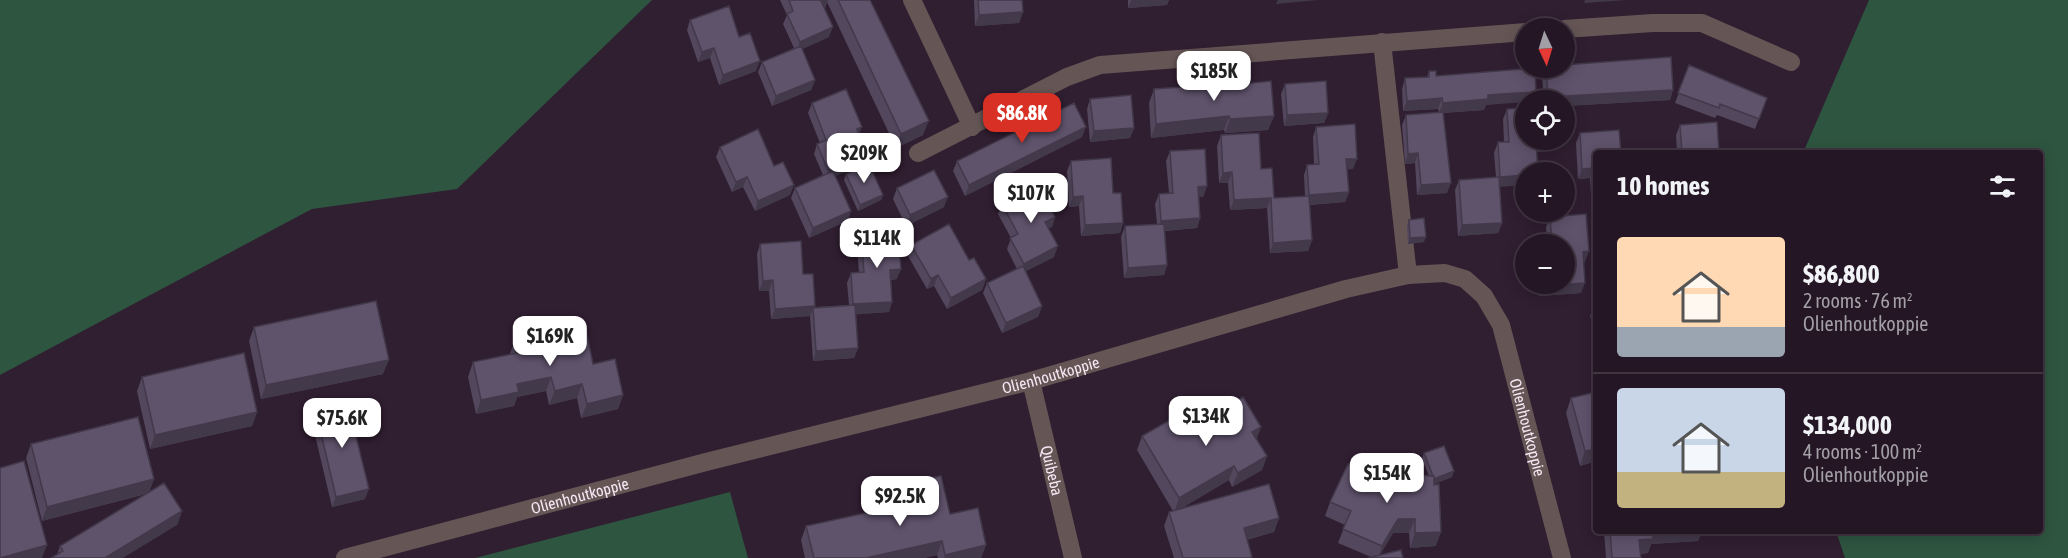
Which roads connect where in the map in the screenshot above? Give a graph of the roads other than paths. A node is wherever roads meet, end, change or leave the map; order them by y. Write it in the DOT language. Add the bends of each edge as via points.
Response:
graph roads {
  1 [pos="912,0"];
  2 [pos="1575,28"];
  3 [pos="1515,33"];
  4 [pos="1382,42"];
  5 [pos="1791,62"];
  6 [pos="972,127"];
  7 [pos="918,153"];
  8 [pos="1408,275"];
  9 [pos="1030,381"];
  10 [pos="345,558"];
  11 [pos="1073,558"];
  12 [pos="1562,558"];
  1 -- 6 [label="street"];
  2 -- 5 [label="street" via="1702,23"];
  3 -- 4 [label="street"];
  4 -- 6 [label="street" via="1100,65 1067,77"];
  4 -- 8 [label="street"];
  6 -- 7 [label="street"];
  8 -- 9 [label="street, Olienhoutkoppie" via="1346,289"];
  8 -- 12 [label="street, Olienhoutkoppie" via="1445,273 1465,279 1484,296 1501,325"];
  9 -- 10 [label="street, Olienhoutkoppie"];
  9 -- 11 [label="street, Quibeba"];
}
